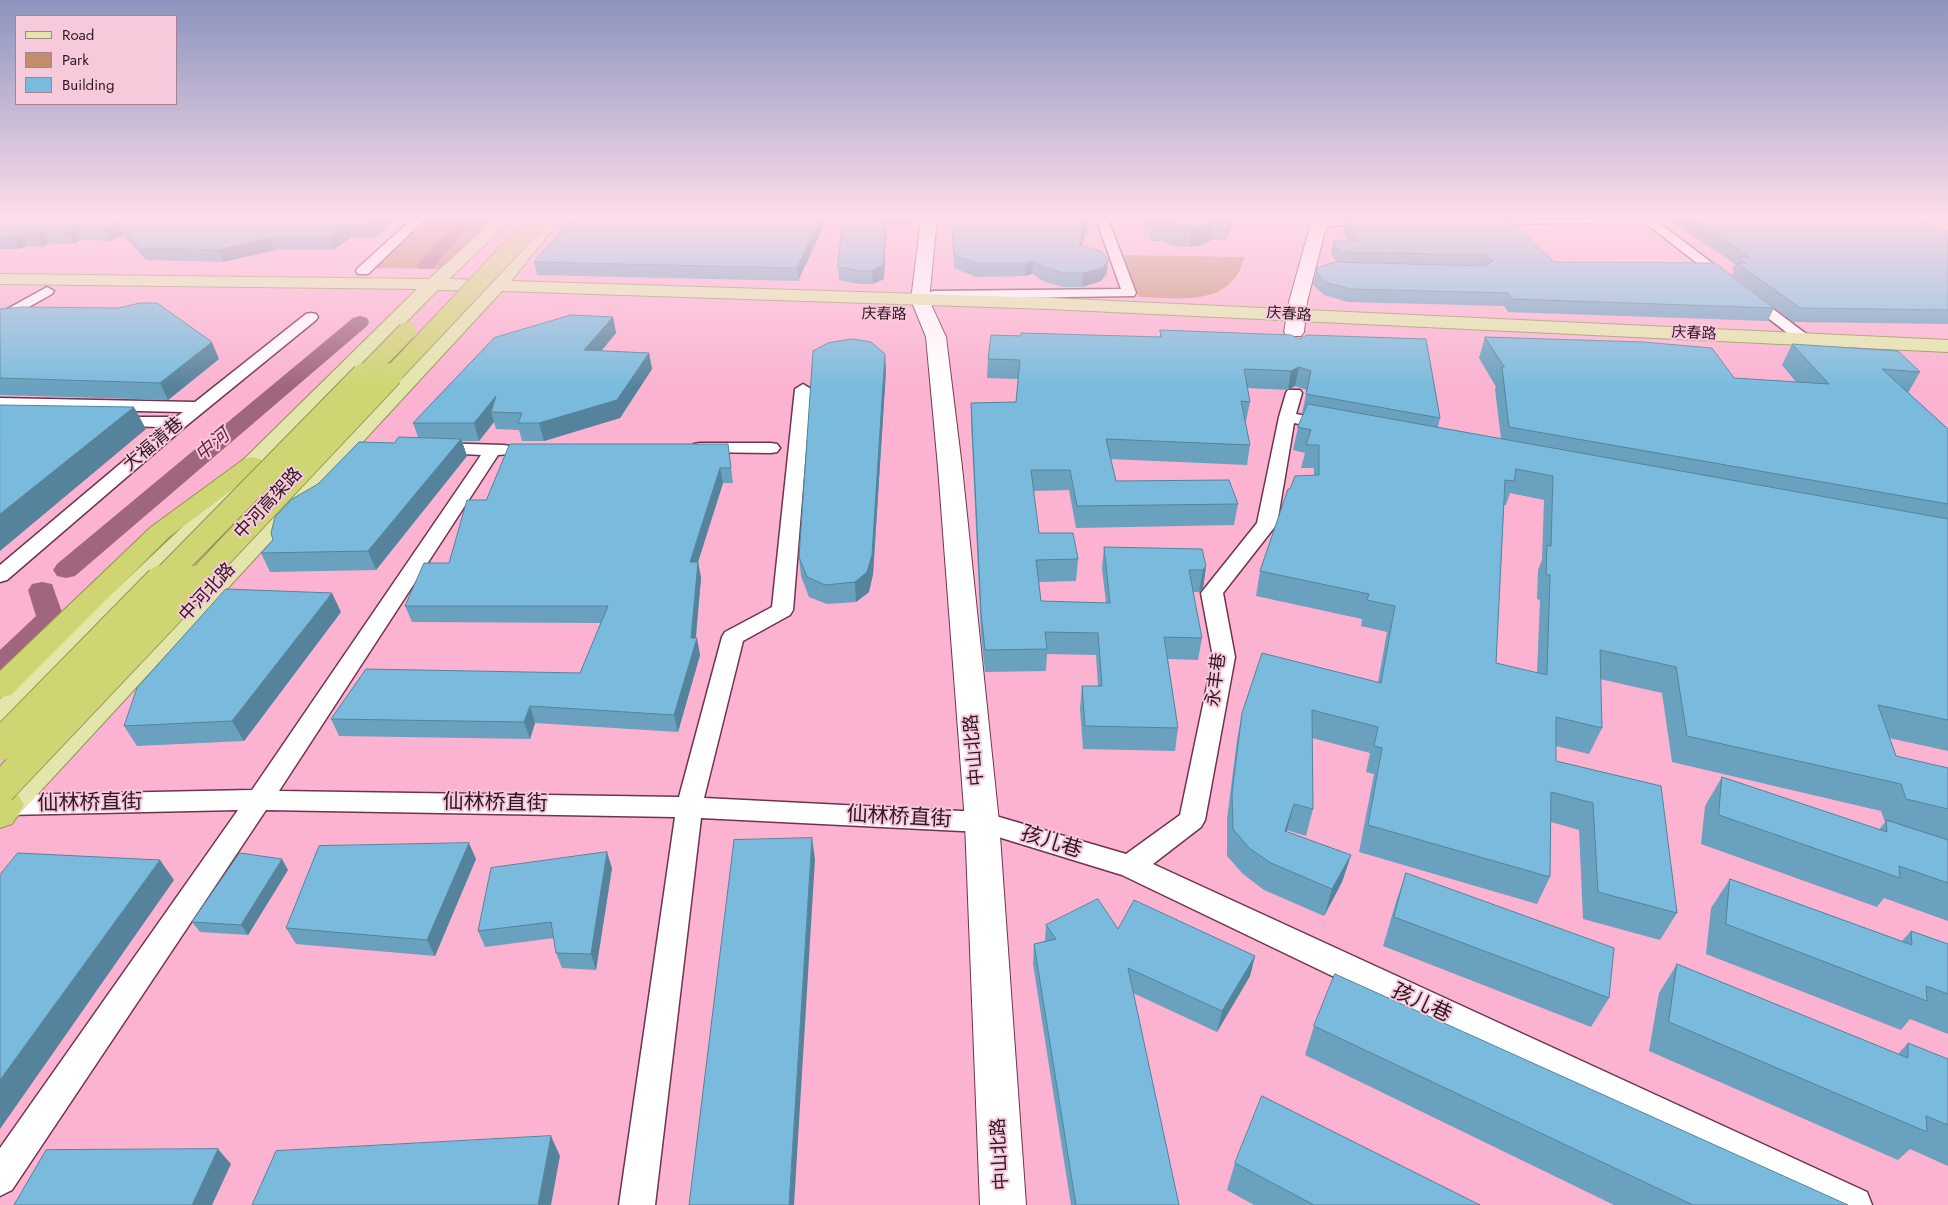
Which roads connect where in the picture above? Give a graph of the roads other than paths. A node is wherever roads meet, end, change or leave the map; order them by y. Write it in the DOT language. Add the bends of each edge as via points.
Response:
graph roads {
  1 [pos="444,275"];
  2 [pos="464,275"];
  3 [pos="488,275"];
  4 [pos="506,275"];
  5 [pos="925,275"];
  6 [pos="1123,275"];
  7 [pos="1305,275"];
  8 [pos="1720,275"];
  9 [pos="0,279"];
  10 [pos="498,285"];
  11 [pos="0,290"];
  12 [pos="47,291"];
  13 [pos="426,292"];
  14 [pos="478,304"];
  15 [pos="505,305"];
  16 [pos="924,308"];
  17 [pos="878,314"];
  18 [pos="312,317"];
  19 [pos="0,319"];
  20 [pos="1296,332"];
  21 [pos="1804,339"];
  22 [pos="1948,346"];
  23 [pos="1948,358"];
  24 [pos="802,388"];
  25 [pos="1294,393"];
  26 [pos="0,403"];
  27 [pos="200,407"];
  28 [pos="1286,417"];
  29 [pos="47,420"];
  30 [pos="180,422"];
  31 [pos="1344,428"];
  32 [pos="417,448"];
  33 [pos="682,448"];
  34 [pos="771,448"];
  35 [pos="493,450"];
  36 [pos="523,450"];
  37 [pos="252,464"];
  38 [pos="0,576"];
  39 [pos="0,688"];
  40 [pos="0,717"];
  41 [pos="0,745"];
  42 [pos="259,800"];
  43 [pos="2,806"];
  44 [pos="689,807"];
  45 [pos="982,822"];
  46 [pos="1130,866"];
  47 [pos="0,1178"];
  48 [pos="637,1205"];
  49 [pos="1003,1205"];
  50 [pos="1854,1205"];
  1 -- 13 [label="main road"];
  2 -- 41 [label="highway, 中河高架路, bridge"];
  3 -- 43 [label="highway, 中河高架路, bridge"];
  4 -- 10 [label="main road, 中河北路"];
  5 -- 16 [label="main road"];
  6 -- 16 [label="street" via="1129,293 933,295"];
  7 -- 20 [label="main road"];
  8 -- 21 [label="street"];
  9 -- 13 [label="main road, 庆春路"];
  10 -- 13 [label="main road, 庆春路"];
  10 -- 14 [label="main road, 中河北路"];
  10 -- 16 [label="main road, 庆春路"];
  11 -- 12 [label="main road, 庆春路"];
  12 -- 13 [label="main road, 庆春路"];
  12 -- 19 [label="street"];
  13 -- 14 [label="main road, 庆春路"];
  13 -- 37 [label="main road"];
  14 -- 15 [label="main road, 庆春路"];
  14 -- 43 [label="main road, 中河北路" via="358,446"];
  16 -- 17 [label="main road, 庆春路"];
  16 -- 20 [label="main road, 庆春路"];
  16 -- 45 [label="main road, 中山北路" via="936,337 945,413"];
  18 -- 27 [label="street, 大福清巷"];
  20 -- 21 [label="main road, 庆春路"];
  20 -- 23 [label="main road, 庆春路"];
  21 -- 22 [label="main road, 庆春路"];
  24 -- 44 [label="street" via="782,610 733,637"];
  25 -- 28 [label="street, 永丰巷"];
  26 -- 27 [label="street"];
  27 -- 30 [label="street, 大福清巷"];
  28 -- 31 [label="street"];
  28 -- 46 [label="street, 永丰巷" via="1267,524 1212,593 1224,657 1192,820"];
  29 -- 30 [label="street"];
  30 -- 38 [label="street, 大福清巷"];
  32 -- 35 [label="street"];
  33 -- 34 [label="street"];
  35 -- 36 [label="street"];
  35 -- 42 [label="street"];
  37 -- 39 [label="highway" via="160,532"];
  37 -- 40 [label="main road" via="237,488"];
  42 -- 43 [label="street, 仙林桥直街"];
  42 -- 44 [label="street, 仙林桥直街"];
  42 -- 47 [label="street"];
  44 -- 45 [label="street, 仙林桥直街"];
  44 -- 48 [label="street"];
  45 -- 46 [label="street, 孩儿巷"];
  45 -- 49 [label="main road, 中山北路"];
  46 -- 50 [label="street, 孩儿巷"];
}
